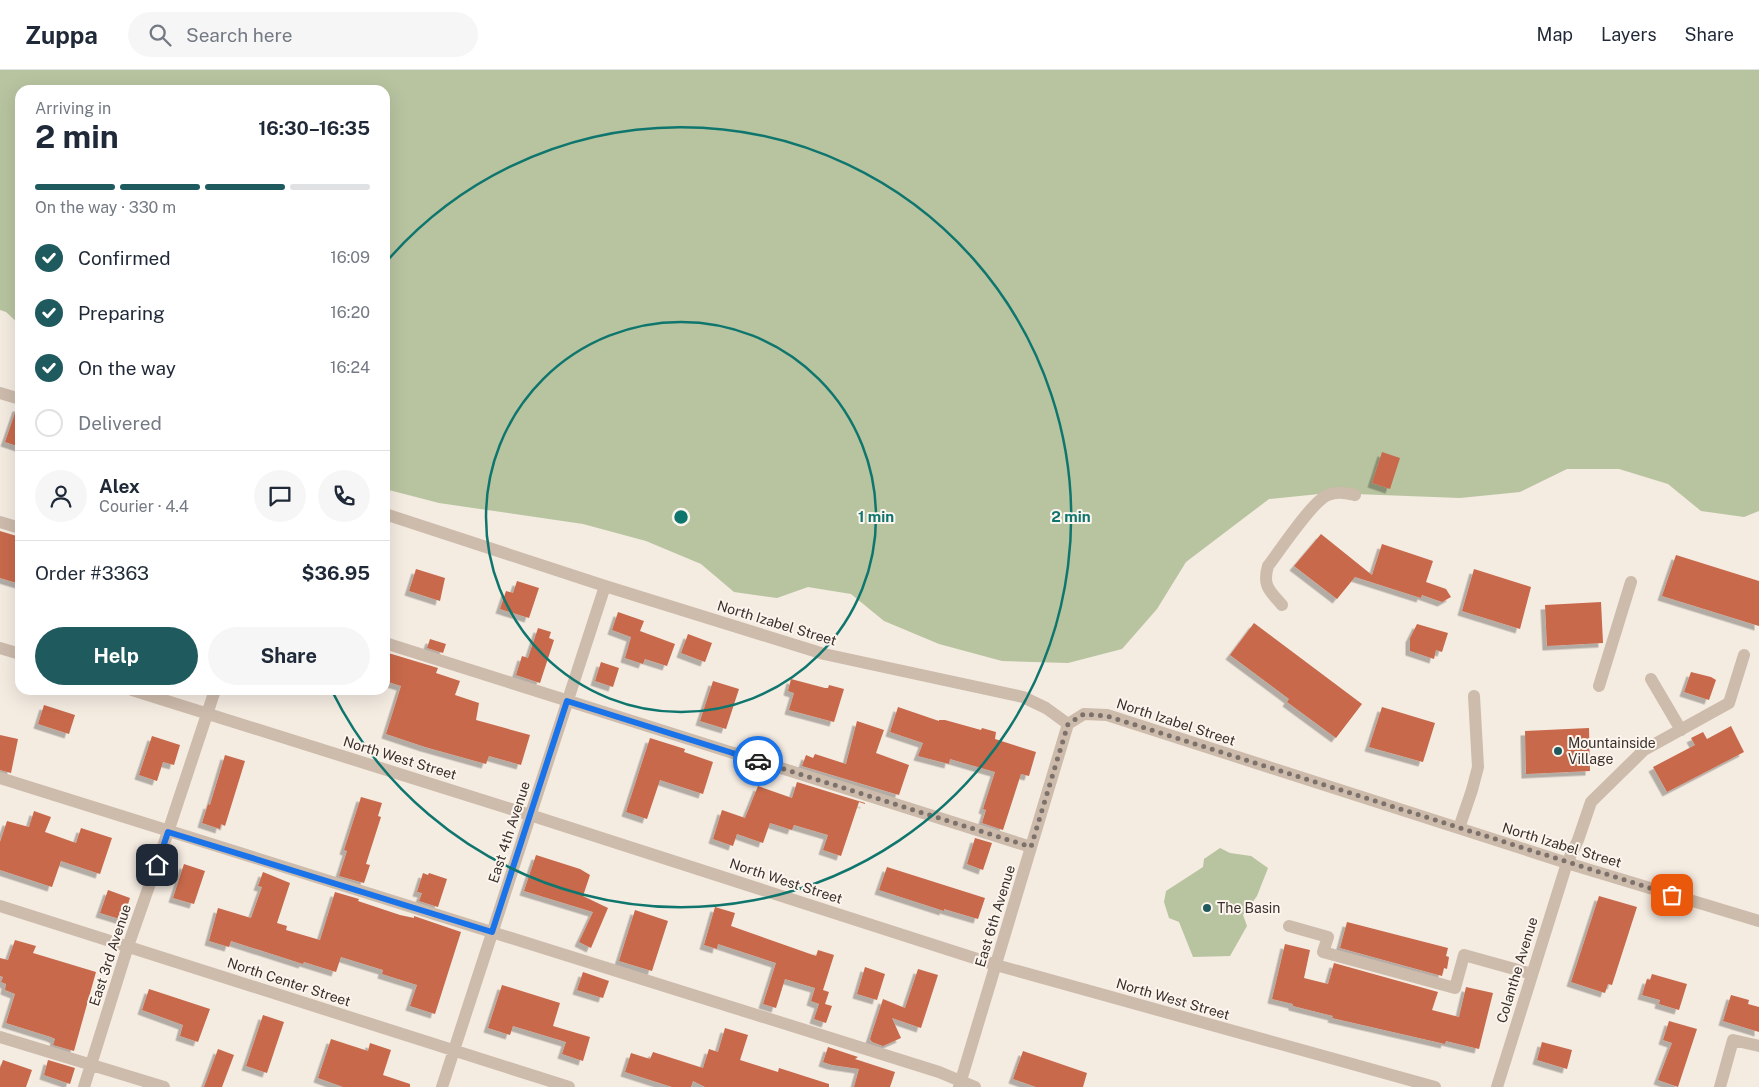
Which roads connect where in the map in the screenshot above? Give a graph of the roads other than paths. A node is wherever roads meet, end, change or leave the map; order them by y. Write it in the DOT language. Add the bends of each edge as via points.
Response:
graph roads {
  1 [pos="0,393"];
  2 [pos="15,398"];
  3 [pos="1355,495"];
  4 [pos="390,516"];
  5 [pos="0,522"];
  6 [pos="15,526"];
  7 [pos="1631,582"];
  8 [pos="605,586"];
  9 [pos="1282,604"];
  10 [pos="390,645"];
  11 [pos="0,648"];
  12 [pos="15,652"];
  13 [pos="1744,655"];
  14 [pos="1652,679"];
  15 [pos="1599,686"];
  16 [pos="148,695"];
  17 [pos="213,695"];
  18 [pos="1474,696"];
  19 [pos="567,701"];
  20 [pos="207,714"];
  21 [pos="1068,724"];
  22 [pos="1681,730"];
  23 [pos="0,778"];
  24 [pos="530,815"];
  25 [pos="1460,828"];
  26 [pos="168,832"];
  27 [pos="1031,847"];
  28 [pos="1567,863"];
  29 [pos="0,906"];
  30 [pos="1759,922"];
  31 [pos="1289,926"];
  32 [pos="492,932"];
  33 [pos="128,946"];
  34 [pos="996,965"];
  35 [pos="1532,974"];
  36 [pos="0,1037"];
  37 [pos="1759,1046"];
  38 [pos="453,1050"];
  39 [pos="90,1064"];
  40 [pos="959,1084"];
  41 [pos="84,1087"];
  42 [pos="164,1087"];
  43 [pos="442,1087"];
  44 [pos="569,1087"];
  45 [pos="975,1087"];
  46 [pos="1435,1087"];
  47 [pos="1497,1087"];
  48 [pos="1720,1087"];
  1 -- 2 [label="street"];
  3 -- 9 [label="street" via="1340,492 1326,495 1268,566 1265,577 1268,589"];
  4 -- 8 [label="street, North Izabel Street"];
  5 -- 6 [label="street"];
  7 -- 15 [label="street"];
  8 -- 19 [label="street, East 4th Avenue"];
  8 -- 21 [label="street, North Izabel Street" via="824,654 1023,697"];
  10 -- 19 [label="street"];
  11 -- 12 [label="street"];
  13 -- 22 [label="street, Colanthe Avenue" via="1729,703"];
  14 -- 22 [label="street"];
  16 -- 20 [label="street, North West Street"];
  17 -- 20 [label="street, East 3rd Avenue"];
  18 -- 25 [label="street" via="1478,767"];
  19 -- 24 [label="street, East 4th Avenue"];
  19 -- 27 [label="street"];
  20 -- 24 [label="street, North West Street"];
  20 -- 26 [label="street, East 3rd Avenue"];
  21 -- 25 [label="street, North Izabel Street" via="1084,714 1107,716"];
  21 -- 27 [label="street, East 6th Avenue"];
  22 -- 28 [label="street, Colanthe Avenue" via="1644,750 1591,802"];
  23 -- 26 [label="street"];
  24 -- 32 [label="street, East 4th Avenue"];
  24 -- 34 [label="street, North West Street"];
  25 -- 28 [label="street, North Izabel Street"];
  26 -- 32 [label="street"];
  26 -- 33 [label="street, East 3rd Avenue"];
  27 -- 34 [label="street, East 6th Avenue"];
  28 -- 30 [label="street, North Izabel Street"];
  28 -- 35 [label="street, Colanthe Avenue"];
  29 -- 33 [label="street, North Center Street"];
  31 -- 35 [label="street" via="1328,936 1323,952 1455,988 1464,955"];
  32 -- 38 [label="street, East 4th Avenue"];
  32 -- 40 [label="street" via="939,1072"];
  33 -- 38 [label="street, North Center Street"];
  33 -- 39 [label="street, East 3rd Avenue"];
  34 -- 40 [label="street, East 6th Avenue"];
  34 -- 46 [label="street, North West Street"];
  35 -- 47 [label="street, Colanthe Avenue"];
  36 -- 39 [label="street"];
  37 -- 48 [label="street" via="1733,1040"];
  38 -- 43 [label="street, East 4th Avenue"];
  38 -- 44 [label="street, North Center Street"];
  39 -- 41 [label="street, East 3rd Avenue"];
  39 -- 42 [label="street"];
  40 -- 45 [label="street"];
}
